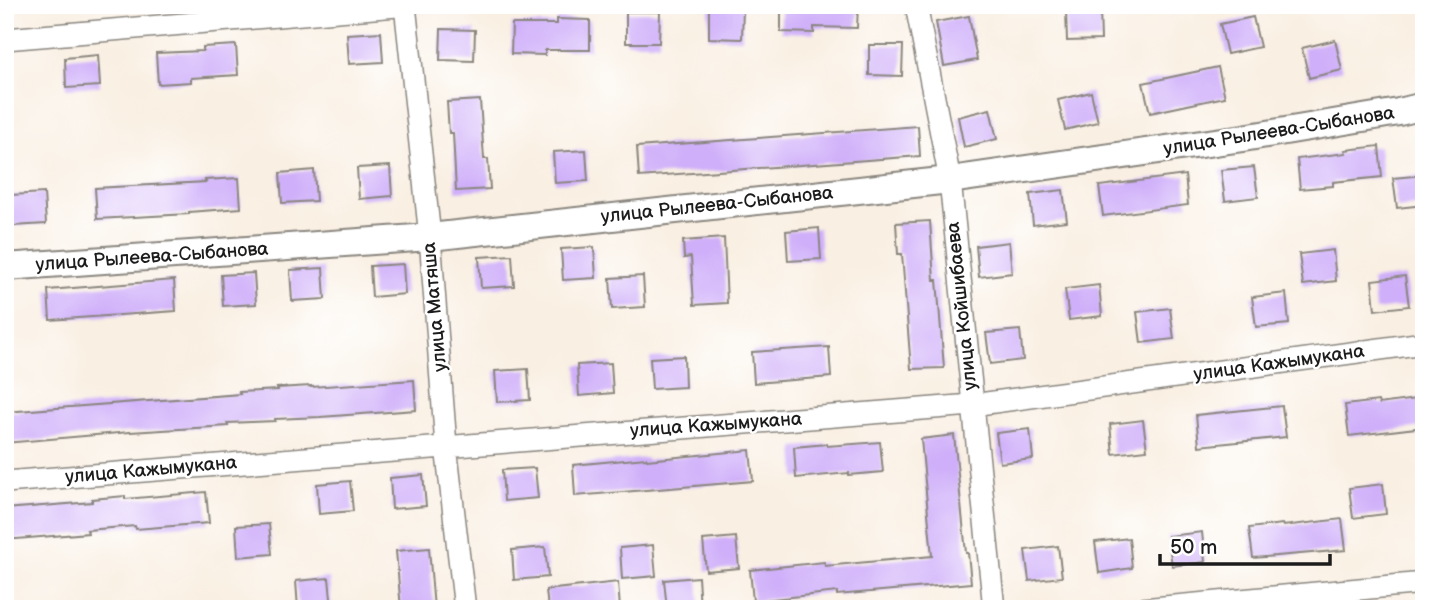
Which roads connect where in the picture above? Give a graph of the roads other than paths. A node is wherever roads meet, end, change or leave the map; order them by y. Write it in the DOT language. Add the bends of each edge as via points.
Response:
graph roads {
  1 [pos="406,5"];
  2 [pos="916,5"];
  3 [pos="5,38"];
  4 [pos="1424,106"];
  5 [pos="950,180"];
  6 [pos="430,237"];
  7 [pos="5,267"];
  8 [pos="1424,343"];
  9 [pos="972,405"];
  10 [pos="446,446"];
  11 [pos="5,482"];
  12 [pos="1424,583"];
  13 [pos="465,609"];
  14 [pos="995,609"];
  15 [pos="1142,609"];
  1 -- 3 [label="street"];
  1 -- 6 [label="street, улица Матяша"];
  2 -- 5 [label="street, улица Койшибаева"];
  4 -- 5 [label="street, улица Рылеева-Сыбанова" via="1243,138"];
  5 -- 6 [label="street, улица Рылеева-Сыбанова"];
  5 -- 9 [label="street, улица Койшибаева"];
  6 -- 7 [label="street, улица Рылеева-Сыбанова"];
  6 -- 10 [label="street, улица Матяша"];
  8 -- 9 [label="street, улица Кажымукана"];
  9 -- 10 [label="street, улица Кажымукана"];
  9 -- 14 [label="street, улица Койшибаева"];
  10 -- 11 [label="street, улица Кажымукана"];
  10 -- 13 [label="street, улица Матяша"];
  12 -- 15 [label="street"];
}
